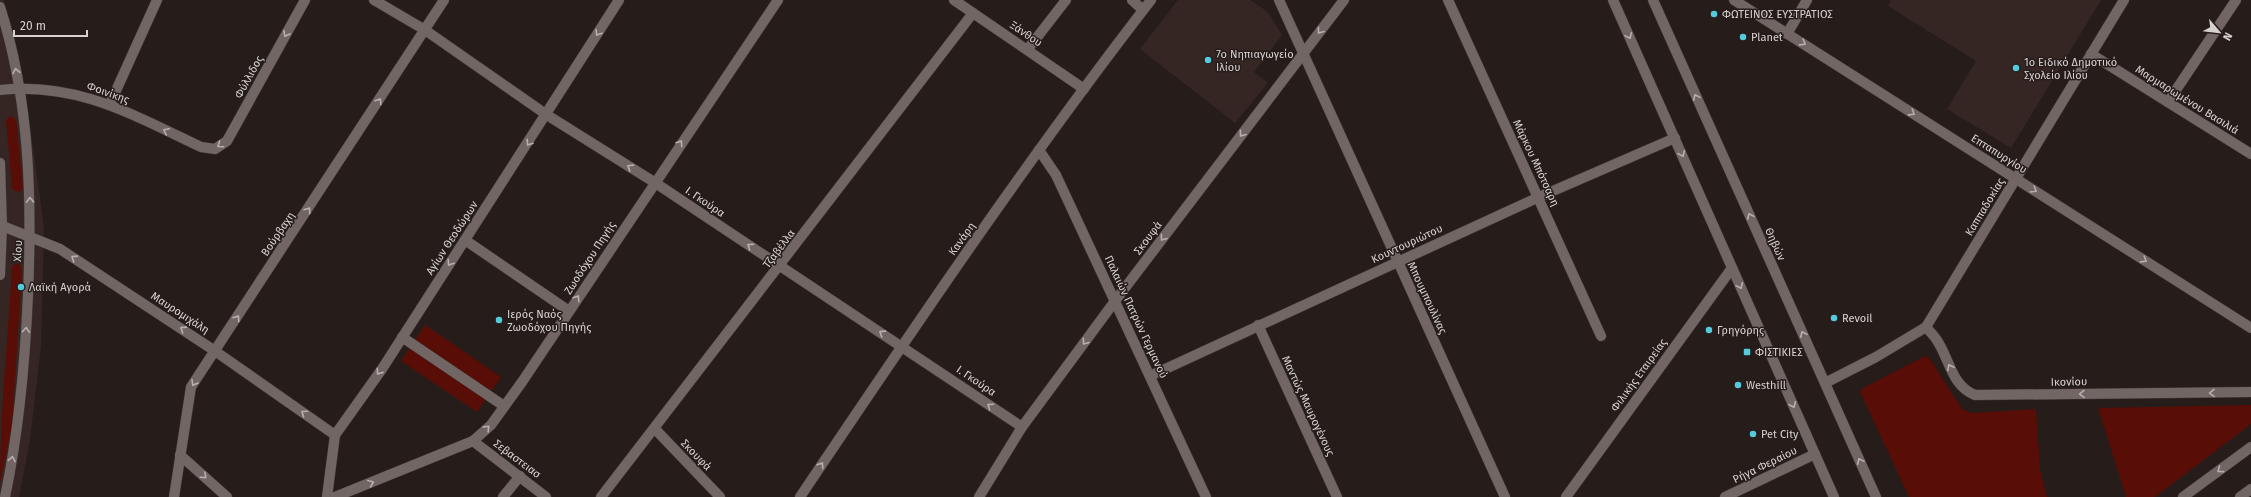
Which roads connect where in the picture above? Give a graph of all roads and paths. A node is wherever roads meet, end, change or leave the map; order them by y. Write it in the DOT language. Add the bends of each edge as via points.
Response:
graph roads {
  1 [pos="157,0"];
  2 [pos="305,0"];
  3 [pos="374,0"];
  4 [pos="444,0"];
  5 [pos="619,0"];
  6 [pos="778,0"];
  7 [pos="954,0"];
  8 [pos="1066,0"];
  9 [pos="1132,0"];
  10 [pos="1151,0"];
  11 [pos="1279,0"];
  12 [pos="1344,0"];
  13 [pos="1448,0"];
  14 [pos="1613,0"];
  15 [pos="1653,0"];
  16 [pos="1734,0"];
  17 [pos="1806,0"];
  18 [pos="2124,0"];
  19 [pos="2236,0"];
  20 [pos="0,7"];
  21 [pos="1143,10"];
  22 [pos="973,13"];
  23 [pos="424,30"];
  24 [pos="1787,34"];
  25 [pos="1028,50"];
  26 [pos="1304,53"];
  27 [pos="2091,54"];
  28 [pos="18,88"];
  29 [pos="1084,89"];
  30 [pos="0,90"];
  31 [pos="2168,102"];
  32 [pos="110,104"];
  33 [pos="547,115"];
  34 [pos="1675,138"];
  35 [pos="201,147"];
  36 [pos="1039,150"];
  37 [pos="2251,154"];
  38 [pos="0,163"];
  39 [pos="2016,178"];
  40 [pos="654,182"];
  41 [pos="1539,197"];
  42 [pos="1,226"];
  43 [pos="31,236"];
  44 [pos="465,240"];
  45 [pos="1397,262"];
  46 [pos="780,267"];
  47 [pos="1732,268"];
  48 [pos="0,275"];
  49 [pos="1115,301"];
  50 [pos="569,311"];
  51 [pos="1258,325"];
  52 [pos="1926,327"];
  53 [pos="2251,328"];
  54 [pos="1601,336"];
  55 [pos="402,337"];
  56 [pos="901,346"];
  57 [pos="215,351"];
  58 [pos="1150,376"];
  59 [pos="1825,383"];
  60 [pos="2251,392"];
  61 [pos="504,406"];
  62 [pos="1022,427"];
  63 [pos="655,429"];
  64 [pos="335,435"];
  65 [pos="474,442"];
  66 [pos="2251,447"];
  67 [pos="1815,454"];
  68 [pos="180,455"];
  69 [pos="520,476"];
  70 [pos="2251,489"];
  71 [pos="5,497"];
  72 [pos="174,497"];
  73 [pos="227,497"];
  74 [pos="327,497"];
  75 [pos="335,497"];
  76 [pos="502,497"];
  77 [pos="546,497"];
  78 [pos="601,497"];
  79 [pos="720,497"];
  80 [pos="800,497"];
  81 [pos="980,497"];
  82 [pos="1206,497"];
  83 [pos="1337,497"];
  84 [pos="1504,497"];
  85 [pos="1566,497"];
  86 [pos="1725,497"];
  87 [pos="1834,497"];
  88 [pos="1876,497"];
  89 [pos="2183,497"];
  90 [pos="2240,497"];
  1 -- 32 [label="street"];
  2 -- 35 [label="street, Φύλλιδος, one-way" via="227,141 215,149"];
  3 -- 23 [label="street, Ι. Γκούρα"];
  4 -- 23 [label="street, Βούρβαχη"];
  5 -- 33 [label="street, Αγίων Θεοδώρων, one-way"];
  40 -- 6 [label="street, Ζωοδόχου Πηγής, one-way"];
  7 -- 22 [label="street, Ξάνθου"];
  8 -- 25 [label="street"];
  9 -- 21 [label="street"];
  10 -- 21 [label="street, Κανάρη"];
  11 -- 26 [label="street, Μπουμπουλίνας"];
  12 -- 26 [label="street, Σκουφά, one-way"];
  13 -- 41 [label="street, Μάρκου Μπότσαρη"];
  14 -- 34 [label="street, one-way"];
  59 -- 15 [label="street, Θηβών, one-way"];
  16 -- 24 [label="street, Επταπυργίου"];
  17 -- 24 [label="street"];
  18 -- 27 [label="street, Καππαδοκίας"];
  19 -- 31 [label="street"];
  28 -- 20 [label="street, Χίου, one-way" via="13,54"];
  21 -- 29 [label="street, Κανάρη"];
  22 -- 25 [label="street, Ξάνθου"];
  22 -- 46 [label="street, Τζαβέλλα"];
  23 -- 33 [label="street, Ι. Γκούρα"];
  57 -- 23 [label="street, Βούρβαχη, one-way"];
  24 -- 39 [label="street, Επταπυργίου, one-way"];
  25 -- 29 [label="street, Ξάνθου"];
  26 -- 45 [label="street, Μπουμπουλίνας"];
  26 -- 49 [label="street, Σκουφά, one-way"];
  27 -- 31 [label="street, Μαρμαρωμένου Βασιλιά"];
  27 -- 39 [label="street, Καππαδοκίας"];
  28 -- 30 [label="street, Φοινίκης"];
  28 -- 32 [label="street, Φοινίκης" via="69,92"];
  43 -- 28 [label="street, Χίου, one-way" via="28,152"];
  29 -- 36 [label="street, Κανάρη"];
  31 -- 37 [label="street, Μαρμαρωμένου Βασιλιά"];
  35 -- 32 [label="street, Φοινίκης, one-way"];
  40 -- 33 [label="street, Ι. Γκούρα, one-way"];
  33 -- 44 [label="street, Αγίων Θεοδώρων, one-way"];
  34 -- 41 [label="street, Κουντουριώτου"];
  34 -- 47 [label="street, one-way"];
  36 -- 49 [label="street, Παλαιών Πατρών Γερμανού" via="1056,175"];
  36 -- 56 [label="street, Κανάρη"];
  38 -- 42 [label="street, Χίου"];
  39 -- 52 [label="street, Καππαδοκίας"];
  39 -- 53 [label="street, Επταπυργίου, one-way"];
  46 -- 40 [label="street, Ι. Γκούρα, one-way"];
  50 -- 40 [label="street, Ζωοδόχου Πηγής, one-way"];
  41 -- 45 [label="street, Κουντουριώτου"];
  41 -- 54 [label="street, Μάρκου Μπότσαρη"];
  42 -- 43 [label="street, Μαυρομιχάλη"];
  42 -- 48 [label="street, Χίου"];
  57 -- 43 [label="street, Μαυρομιχάλη, one-way" via="60,248"];
  71 -- 43 [label="street, Χίου, one-way" via="19,421"];
  44 -- 50 [label="street"];
  44 -- 55 [label="street, Αγίων Θεοδώρων, one-way"];
  45 -- 51 [label="street, Κουντουριώτου"];
  45 -- 84 [label="street, Μπουμπουλίνας"];
  56 -- 46 [label="street, Ι. Γκούρα, one-way"];
  46 -- 63 [label="street, Τζαβέλλα"];
  47 -- 67 [label="street, one-way"];
  47 -- 85 [label="street, Φιλικής Εταιρείας"];
  49 -- 58 [label="street, Παλαιών Πατρών Γερμανού"];
  49 -- 62 [label="street, Σκουφά, one-way"];
  50 -- 61 [label="street, Ζωοδόχου Πηγής"];
  51 -- 58 [label="street, Κουντουριώτου"];
  51 -- 83 [label="street, Μαντώς Μαυρογένους"];
  52 -- 59 [label="street, Καππαδοκίας"];
  60 -- 52 [label="street, Ικονίου, one-way" via="1975,395 1958,384 1938,341"];
  55 -- 61 [label="street"];
  55 -- 64 [label="street, Αγίων Θεοδώρων, one-way"];
  62 -- 56 [label="street, Ι. Γκούρα, one-way"];
  80 -- 56 [label="street, Κανάρη, one-way"];
  64 -- 57 [label="street, Μαυρομιχάλη, one-way"];
  57 -- 68 [label="street, Βούρβαχη, one-way" via="191,388"];
  58 -- 82 [label="street, Παλαιών Πατρών Γερμανού"];
  88 -- 59 [label="street, Θηβών, one-way"];
  65 -- 61 [label="street, Ζωοδόχου Πηγής, one-way"];
  62 -- 81 [label="street, Σκουφά"];
  63 -- 78 [label="street, Τζαβέλλα"];
  63 -- 79 [label="street, Σκουφά"];
  64 -- 74 [label="street, Αγίων Θεοδώρων"];
  65 -- 69 [label="street, Σεβαστειασ"];
  75 -- 65 [label="street, Ζωοδόχου Πηγής, one-way"];
  66 -- 89 [label="street, one-way"];
  67 -- 86 [label="street, Ρήγα Φεραίου"];
  67 -- 87 [label="street"];
  68 -- 72 [label="street, Βούρβαχη"];
  68 -- 73 [label="street, one-way"];
  69 -- 76 [label="street"];
  69 -- 77 [label="street, Σεβαστειασ"];
  70 -- 90 [label="street"];
}
